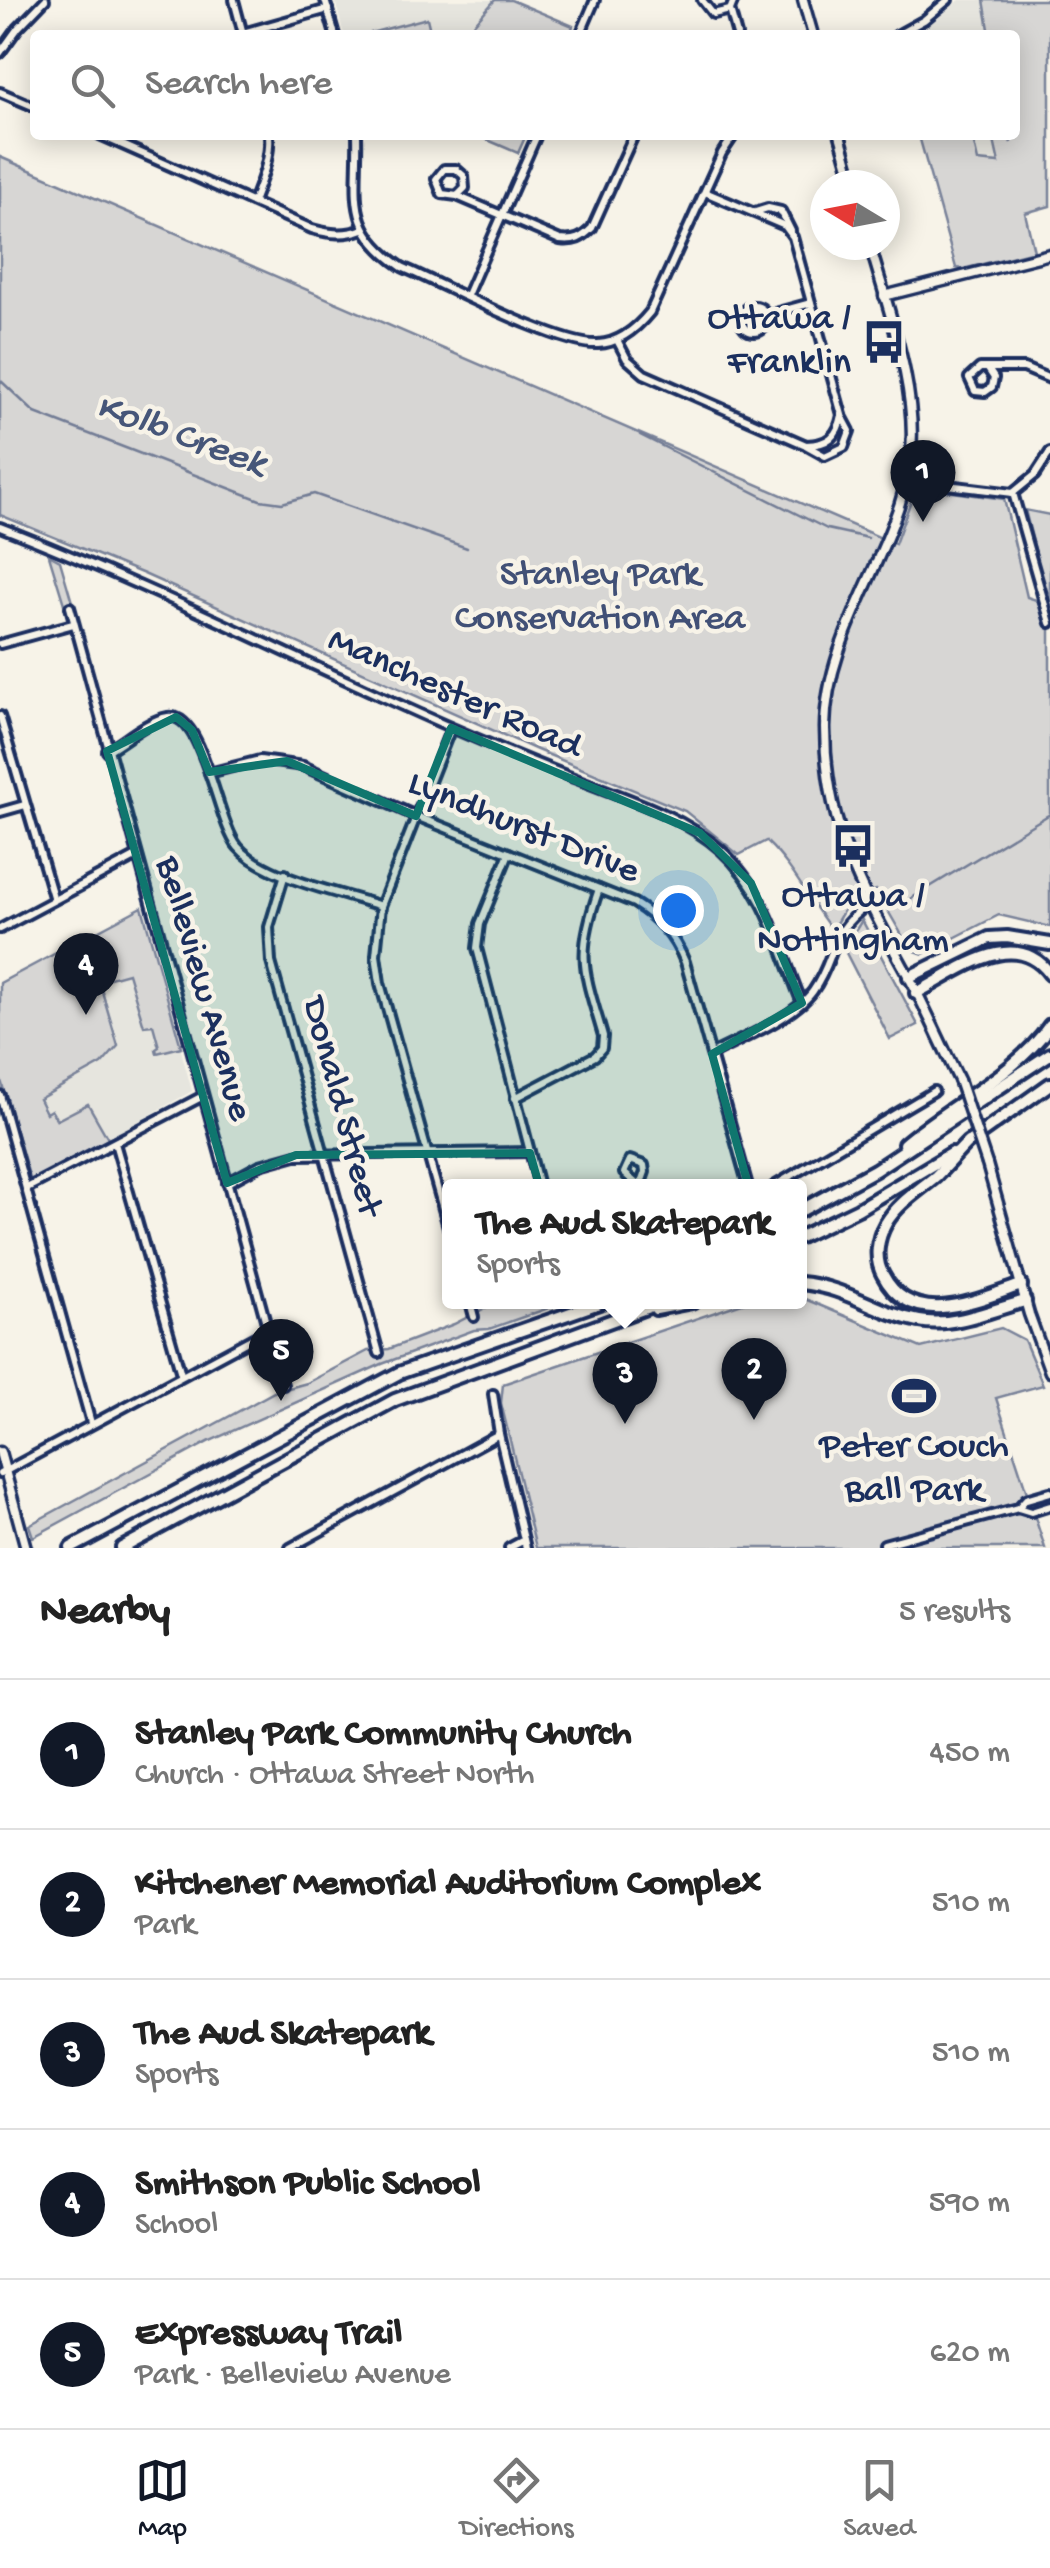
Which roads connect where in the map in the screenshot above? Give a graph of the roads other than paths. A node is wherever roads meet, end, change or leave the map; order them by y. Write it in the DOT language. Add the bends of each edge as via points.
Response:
graph roads {
  1 [pos="45,0"];
  2 [pos="234,0"];
  3 [pos="325,0"];
  4 [pos="596,0"];
  5 [pos="702,0"];
  6 [pos="734,0"];
  7 [pos="803,0"];
  8 [pos="948,0"];
  9 [pos="328,9"];
  10 [pos="730,10"];
  11 [pos="242,30"];
  12 [pos="257,30"];
  13 [pos="334,30"];
  14 [pos="585,30"];
  15 [pos="736,30"];
  16 [pos="812,30"];
  17 [pos="906,30"];
  18 [pos="0,53"];
  19 [pos="0,92"];
  20 [pos="30,105"];
  21 [pos="111,140"];
  22 [pos="269,140"];
  23 [pos="356,140"];
  24 [pos="535,140"];
  25 [pos="632,140"];
  26 [pos="730,140"];
  27 [pos="841,140"];
  28 [pos="850,170"];
  29 [pos="705,192"];
  30 [pos="457,196"];
  31 [pos="253,202"];
  32 [pos="502,215"];
  33 [pos="364,229"];
  34 [pos="1050,254"];
  35 [pos="874,260"];
  36 [pos="467,295"];
  37 [pos="884,296"];
  38 [pos="812,302"];
  39 [pos="767,315"];
  40 [pos="616,340"];
  41 [pos="988,369"];
  42 [pos="1050,379"];
  43 [pos="842,415"];
  44 [pos="806,446"];
  45 [pos="1050,452"];
  46 [pos="906,480"];
  47 [pos="1013,493"];
  48 [pos="0,527"];
  49 [pos="70,607"];
  50 [pos="1050,623"];
  51 [pos="73,624"];
  52 [pos="0,644"];
  53 [pos="0,716"];
  54 [pos="452,728"];
  55 [pos="108,751"];
  56 [pos="209,772"];
  57 [pos="26,805"];
  58 [pos="0,812"];
  59 [pos="416,816"];
  60 [pos="508,854"];
  61 [pos="137,856"];
  62 [pos="284,874"];
  63 [pos="598,890"];
  64 [pos="54,900"];
  65 [pos="868,905"];
  66 [pos="381,906"];
  67 [pos="0,930"];
  68 [pos="1050,944"];
  69 [pos="1050,974"];
  70 [pos="908,977"];
  71 [pos="916,992"];
  72 [pos="802,1003"];
  73 [pos="1050,1025"];
  74 [pos="712,1054"];
  75 [pos="1050,1054"];
  76 [pos="1050,1084"];
  77 [pos="934,1091"];
  78 [pos="0,1095"];
  79 [pos="204,1096"];
  80 [pos="516,1098"];
  81 [pos="115,1142"];
  82 [pos="968,1142"];
  83 [pos="530,1152"];
  84 [pos="323,1153"];
  85 [pos="427,1154"];
  86 [pos="875,1170"];
  87 [pos="537,1179"];
  88 [pos="746,1179"];
  89 [pos="786,1179"];
  90 [pos="227,1183"];
  91 [pos="27,1188"];
  92 [pos="442,1206"];
  93 [pos="807,1207"];
  94 [pos="807,1234"];
  95 [pos="807,1284"];
  96 [pos="1021,1285"];
  97 [pos="1025,1300"];
  98 [pos="472,1309"];
  99 [pos="582,1309"];
  100 [pos="645,1309"];
  101 [pos="656,1309"];
  102 [pos="635,1313"];
  103 [pos="474,1317"];
  104 [pos="268,1330"];
  105 [pos="379,1354"];
  106 [pos="1050,1372"];
  107 [pos="180,1374"];
  108 [pos="283,1385"];
  109 [pos="493,1394"];
  110 [pos="91,1422"];
  111 [pos="499,1434"];
  112 [pos="0,1452"];
  113 [pos="3,1472"];
  114 [pos="1050,1492"];
  115 [pos="1050,1506"];
  116 [pos="1018,1508"];
  117 [pos="525,1544"];
  118 [pos="26,1548"];
  119 [pos="71,1548"];
  120 [pos="122,1548"];
  121 [pos="290,1548"];
  122 [pos="509,1548"];
  123 [pos="886,1548"];
  1 -- 18 [label="street"];
  2 -- 11 [label="street"];
  3 -- 9 [label="street"];
  4 -- 14 [label="street"];
  5 -- 10 [label="street" via="713,14"];
  6 -- 10 [label="street"];
  7 -- 16 [label="main road"];
  8 -- 17 [label="street"];
  9 -- 12 [label="street"];
  9 -- 13 [label="street"];
  10 -- 15 [label="street"];
  19 -- 20 [label="street"];
  21 -- 31 [label="street"];
  22 -- 31 [label="street"];
  23 -- 33 [label="street" via="354,191"];
  24 -- 32 [label="street"];
  25 -- 32 [label="street" via="583,237 560,240"];
  26 -- 29 [label="street"];
  27 -- 28 [label="main road"];
  29 -- 38 [label="street" via="785,226"];
  29 -- 40 [label="street" via="650,312"];
  30 -- 30 [label="street" via="464,176 444,169 438,190"];
  30 -- 32 [label="street"];
  31 -- 33 [label="street" via="328,234"];
  32 -- 36 [label="street"];
  33 -- 36 [label="street" via="402,267"];
  34 -- 37 [label="main road"];
  35 -- 37 [label="main road"];
  36 -- 40 [label="street" via="561,337"];
  37 -- 46 [label="main road" via="907,390 912,437"];
  38 -- 39 [label="street"];
  38 -- 43 [label="street"];
  39 -- 39 [label="street" via="750,306 742,323 758,331"];
  40 -- 44 [label="street" via="644,374"];
  41 -- 41 [label="street" via="972,372 975,391 992,387"];
  41 -- 42 [label="street" via="1024,368"];
  43 -- 44 [label="street" via="834,436"];
  43 -- 44 [label="street" via="850,431 844,447 824,456"];
  45 -- 47 [label="street"];
  46 -- 47 [label="street"];
  46 -- 65 [label="main road" via="838,653 825,726 838,830"];
  47 -- 50 [label="street"];
  48 -- 54 [label="street, Manchester Road"];
  49 -- 51 [label="street, Belleview Avenue"];
  51 -- 52 [label="street"];
  51 -- 55 [label="street, Belleview Avenue"];
  53 -- 57 [label="street"];
  54 -- 59 [label="street"];
  54 -- 72 [label="street, Manchester Road" via="700,833 751,883"];
  55 -- 56 [label="street" via="176,717 192,730"];
  55 -- 61 [label="street, Belleview Avenue"];
  56 -- 59 [label="street, Lyndhurst Drive" via="286,761"];
  56 -- 62 [label="street" via="239,848"];
  57 -- 58 [label="street"];
  57 -- 64 [label="street"];
  59 -- 60 [label="street, Lyndhurst Drive"];
  59 -- 66 [label="street"];
  60 -- 63 [label="street, Lyndhurst Drive"];
  60 -- 80 [label="street" via="477,948"];
  61 -- 64 [label="street"];
  61 -- 79 [label="street, Belleview Avenue"];
  62 -- 66 [label="street"];
  62 -- 84 [label="street, Donald Street" via="269,951"];
  63 -- 74 [label="street, Lyndhurst Drive" via="642,908 670,933"];
  63 -- 80 [label="street" via="582,955 602,1048"];
  64 -- 67 [label="street"];
  65 -- 70 [label="main road"];
  65 -- 72 [label="street" via="842,927"];
  66 -- 85 [label="street" via="380,983"];
  68 -- 70 [label="highway" via="990,938"];
  69 -- 71 [label="highway" via="1025,955 995,953"];
  70 -- 71 [label="main road"];
  71 -- 96 [label="main road, bridge" via="959,1080"];
  72 -- 74 [label="street"];
  73 -- 86 [label="highway"];
  74 -- 88 [label="street, Lyndhurst Drive"];
  75 -- 86 [label="highway"];
  76 -- 82 [label="highway"];
  77 -- 89 [label="street"];
  78 -- 91 [label="street"];
  79 -- 81 [label="street"];
  79 -- 90 [label="street, Belleview Avenue"];
  80 -- 83 [label="street"];
  81 -- 91 [label="street"];
  81 -- 107 [label="street"];
  82 -- 94 [label="highway"];
  82 -- 96 [label="highway" via="888,1219 878,1244 880,1268 894,1292 930,1308"];
  83 -- 85 [label="street"];
  83 -- 87 [label="street"];
  84 -- 85 [label="street"];
  84 -- 90 [label="street" via="260,1165"];
  84 -- 105 [label="street, Donald Street"];
  85 -- 92 [label="street"];
  86 -- 93 [label="highway"];
  90 -- 104 [label="street, Belleview Avenue"];
  91 -- 110 [label="street"];
  95 -- 97 [label="highway" via="922,1322 948,1322"];
  96 -- 97 [label="main road"];
  97 -- 106 [label="main road"];
  98 -- 103 [label="street"];
  99 -- 119 [label="highway" via="399,1373"];
  100 -- 102 [label="highway"];
  101 -- 102 [label="highway"];
  102 -- 120 [label="highway" via="396,1400"];
  104 -- 107 [label="street"];
  104 -- 108 [label="street, Belleview Avenue"];
  107 -- 110 [label="street"];
  109 -- 111 [label="street"];
  110 -- 113 [label="street"];
  111 -- 117 [label="street"];
  111 -- 121 [label="street"];
  112 -- 113 [label="main road"];
  113 -- 118 [label="main road"];
  114 -- 116 [label="street" via="1026,1498"];
  115 -- 116 [label="street"];
  116 -- 123 [label="street"];
  117 -- 122 [label="street"];
}
